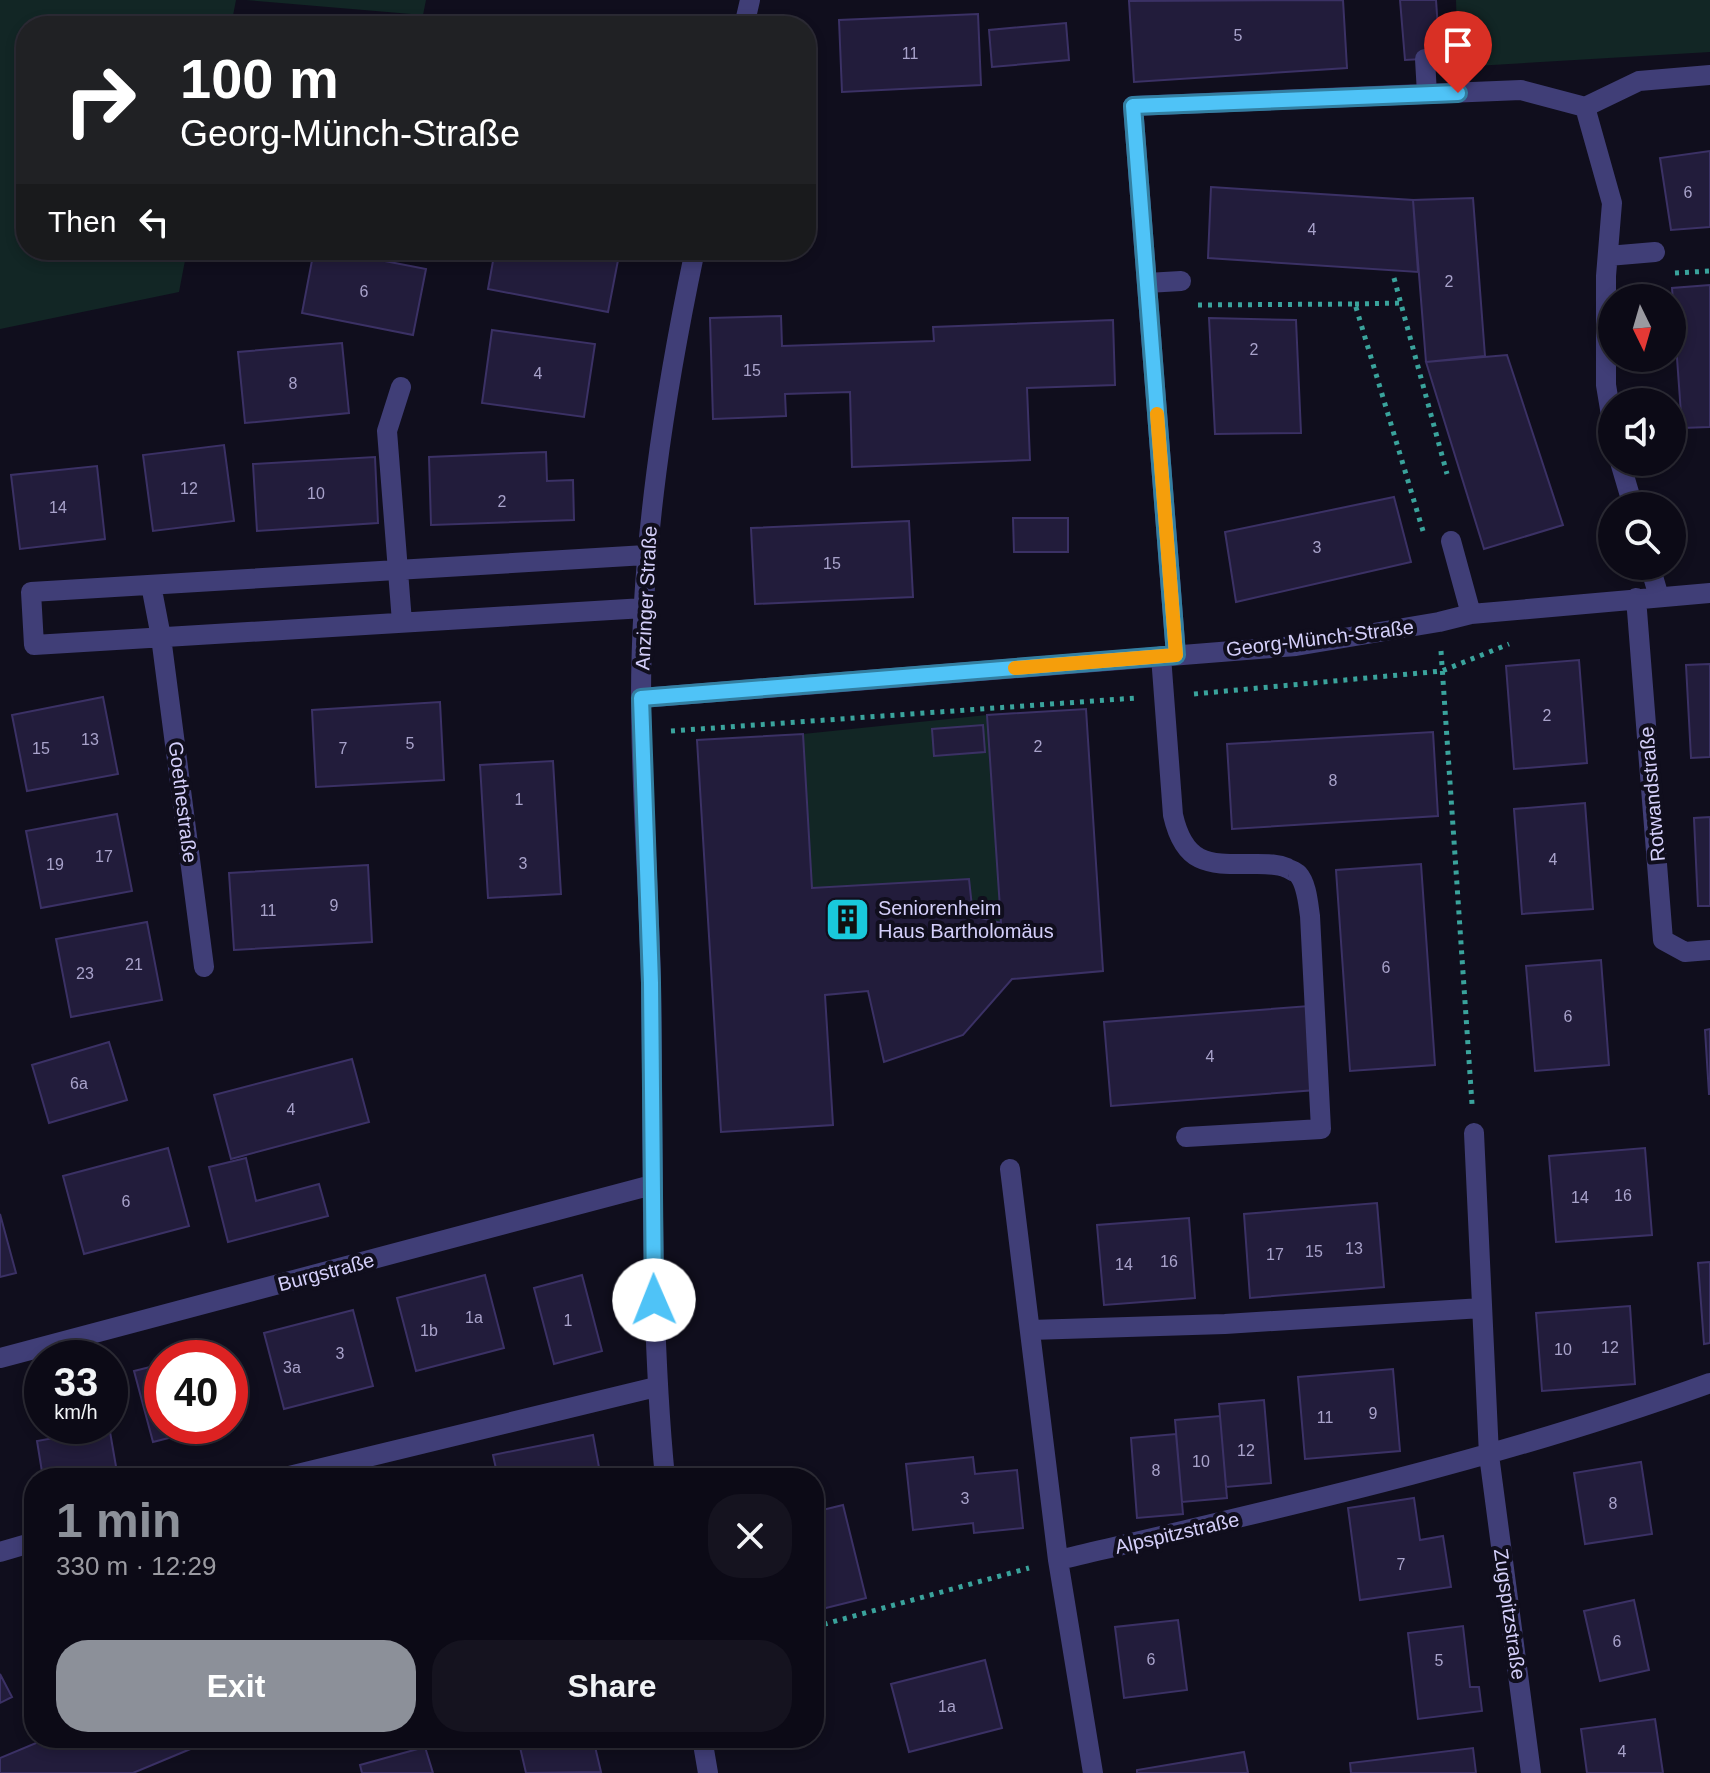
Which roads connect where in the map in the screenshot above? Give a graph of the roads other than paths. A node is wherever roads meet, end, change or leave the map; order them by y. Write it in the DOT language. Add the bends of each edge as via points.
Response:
graph roads {
  1 [pos="1425,59"];
  2 [pos="1710,75"];
  3 [pos="1427,94"];
  4 [pos="1585,107"];
  5 [pos="1655,252"];
  6 [pos="1608,256"];
  7 [pos="693,260"];
  8 [pos="1181,281"];
  9 [pos="1147,283"];
  10 [pos="401,387"];
  11 [pos="1606,388"];
  12 [pos="1451,541"];
  13 [pos="646,555"];
  14 [pos="399,570"];
  15 [pos="1654,580"];
  16 [pos="151,585"];
  17 [pos="1710,593"];
  18 [pos="1659,597"];
  19 [pos="1636,598"];
  20 [pos="644,608"];
  21 [pos="1471,614"];
  22 [pos="402,622"];
  23 [pos="161,637"];
  24 [pos="1168,656"];
  25 [pos="641,698"];
  26 [pos="1710,950"];
  27 [pos="204,967"];
  28 [pos="1474,1133"];
  29 [pos="1186,1137"];
  30 [pos="1010,1169"];
  31 [pos="652,1185"];
  32 [pos="1482,1308"];
  33 [pos="1030,1330"];
  34 [pos="0,1358"];
  35 [pos="1710,1383"];
  36 [pos="656,1387"];
  37 [pos="1489,1455"];
  38 [pos="322,1468"];
  39 [pos="664,1468"];
  40 [pos="24,1545"];
  41 [pos="0,1552"];
  42 [pos="1058,1560"];
  43 [pos="704,1748"];
  44 [pos="708,1773"];
  45 [pos="1093,1773"];
  46 [pos="1531,1773"];
  1 -- 3 [label="street"];
  2 -- 4 [label="street" via="1639,81"];
  3 -- 4 [label="street" via="1521,90"];
  3 -- 9 [label="street" via="1133,106"];
  4 -- 6 [label="street" via="1612,203"];
  5 -- 6 [label="street"];
  6 -- 11 [label="street"];
  7 -- 13 [label="street, Anzinger Straße" via="673,353"];
  8 -- 9 [label="street"];
  9 -- 24 [label="street"];
  10 -- 14 [label="street" via="387,431"];
  12 -- 21 [label="street"];
  13 -- 14 [label="street"];
  13 -- 20 [label="street, Anzinger Straße"];
  14 -- 16 [label="street"];
  14 -- 22 [label="street"];
  15 -- 18 [label="street"];
  16 -- 23 [label="street, Goethestraße"];
  16 -- 23 [label="street" via="31,592 34,645"];
  17 -- 18 [label="street, Georg-Münch-Straße"];
  18 -- 19 [label="street, Georg-Münch-Straße"];
  19 -- 21 [label="street, Georg-Münch-Straße"];
  19 -- 26 [label="street, Rotwandstraße" via="1663,940 1685,952"];
  20 -- 22 [label="street"];
  20 -- 25 [label="street, Anzinger Straße"];
  21 -- 24 [label="street, Georg-Münch-Straße" via="1296,646"];
  22 -- 23 [label="street"];
  23 -- 27 [label="street, Goethestraße"];
  24 -- 25 [label="street, Georg-Münch-Straße"];
  24 -- 29 [label="street" via="1173,815 1186,850 1219,864 1280,865 1298,874 1305,890 1321,1129"];
  25 -- 31 [label="street, Anzinger Straße"];
  28 -- 32 [label="street, Zugspitzstraße"];
  30 -- 33 [label="street"];
  31 -- 34 [label="street, Burgstraße"];
  31 -- 36 [label="street, Anzinger Straße"];
  32 -- 33 [label="street"];
  32 -- 37 [label="street, Zugspitzstraße"];
  33 -- 42 [label="street"];
  35 -- 37 [label="street"];
  36 -- 38 [label="street"];
  36 -- 39 [label="street, Anzinger Straße"];
  37 -- 42 [label="street, Alpspitzstraße"];
  37 -- 46 [label="street, Zugspitzstraße"];
  40 -- 41 [label="street"];
  42 -- 45 [label="street"];
  43 -- 44 [label="street"];
}
